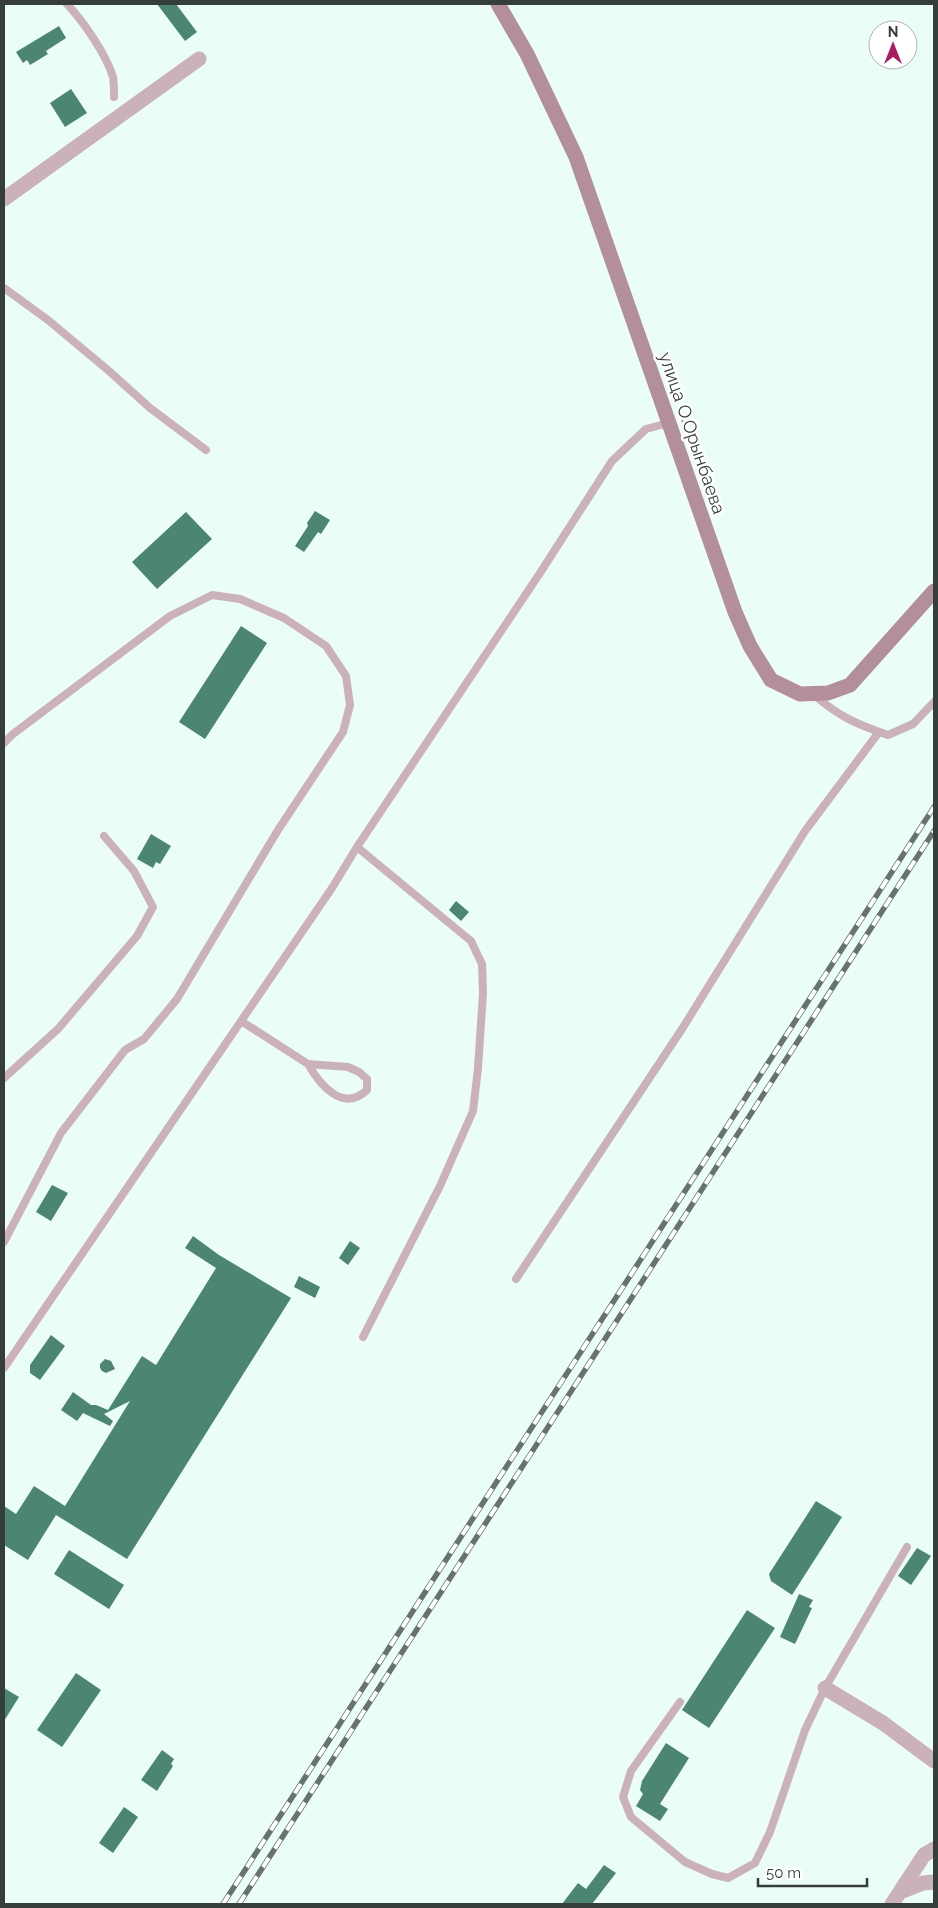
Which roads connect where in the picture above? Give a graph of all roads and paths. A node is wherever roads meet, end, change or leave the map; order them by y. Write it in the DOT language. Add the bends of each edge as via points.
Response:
graph roads {
  1 [pos="67,4"];
  2 [pos="498,4"];
  3 [pos="200,59"];
  4 [pos="114,97"];
  5 [pos="4,199"];
  6 [pos="4,288"];
  7 [pos="668,423"];
  8 [pos="206,450"];
  9 [pos="934,590"];
  10 [pos="813,694"];
  11 [pos="934,702"];
  12 [pos="879,732"];
  13 [pos="4,743"];
  14 [pos="104,836"];
  15 [pos="356,847"];
  16 [pos="241,1021"];
  17 [pos="308,1064"];
  18 [pos="4,1078"];
  19 [pos="4,1242"];
  20 [pos="516,1279"];
  21 [pos="363,1337"];
  22 [pos="4,1368"];
  23 [pos="907,1547"];
  24 [pos="825,1688"];
  25 [pos="680,1702"];
  26 [pos="934,1762"];
  27 [pos="934,1848"];
  28 [pos="934,1882"];
  29 [pos="896,1898"];
  1 -- 4 [label="lane" via="81,20 113,77"];
  2 -- 7 [label="street, улица О.Орынбаева" via="527,54 576,157"];
  3 -- 5 [label="street"];
  6 -- 8 [label="lane" via="48,320 150,408"];
  7 -- 10 [label="street, улица О.Орынбаева" via="750,646 771,680 800,694"];
  7 -- 15 [label="lane" via="646,429 612,461"];
  9 -- 10 [label="street, улица О.Орынбаева" via="850,684 828,694"];
  10 -- 12 [label="lane" via="834,712"];
  11 -- 12 [label="lane" via="913,724 888,735"];
  12 -- 20 [label="lane" via="805,831 682,1029"];
  13 -- 19 [label="lane" via="170,616 212,595 240,599 284,618 326,646 346,676 350,704 343,732 278,830 177,999 144,1039 125,1050 61,1133"];
  14 -- 18 [label="lane" via="134,871 152,907 137,936 58,1028"];
  15 -- 16 [label="lane" via="332,888"];
  15 -- 21 [label="lane" via="471,942 482,964 483,993 473,1111 440,1186"];
  16 -- 17 [label="lane"];
  16 -- 22 [label="lane"];
  17 -- 17 [label="lane" via="348,1067 367,1079 367,1090 360,1097 348,1100 326,1090"];
  23 -- 24 [label="lane"];
  24 -- 25 [label="lane" via="805,1730 770,1832 755,1862 728,1878 685,1862 631,1817 622,1797 631,1771"];
  24 -- 26 [label="street" via="883,1723"];
  27 -- 29 [label="street" via="924,1855"];
  28 -- 29 [label="street" via="923,1883"];
}
